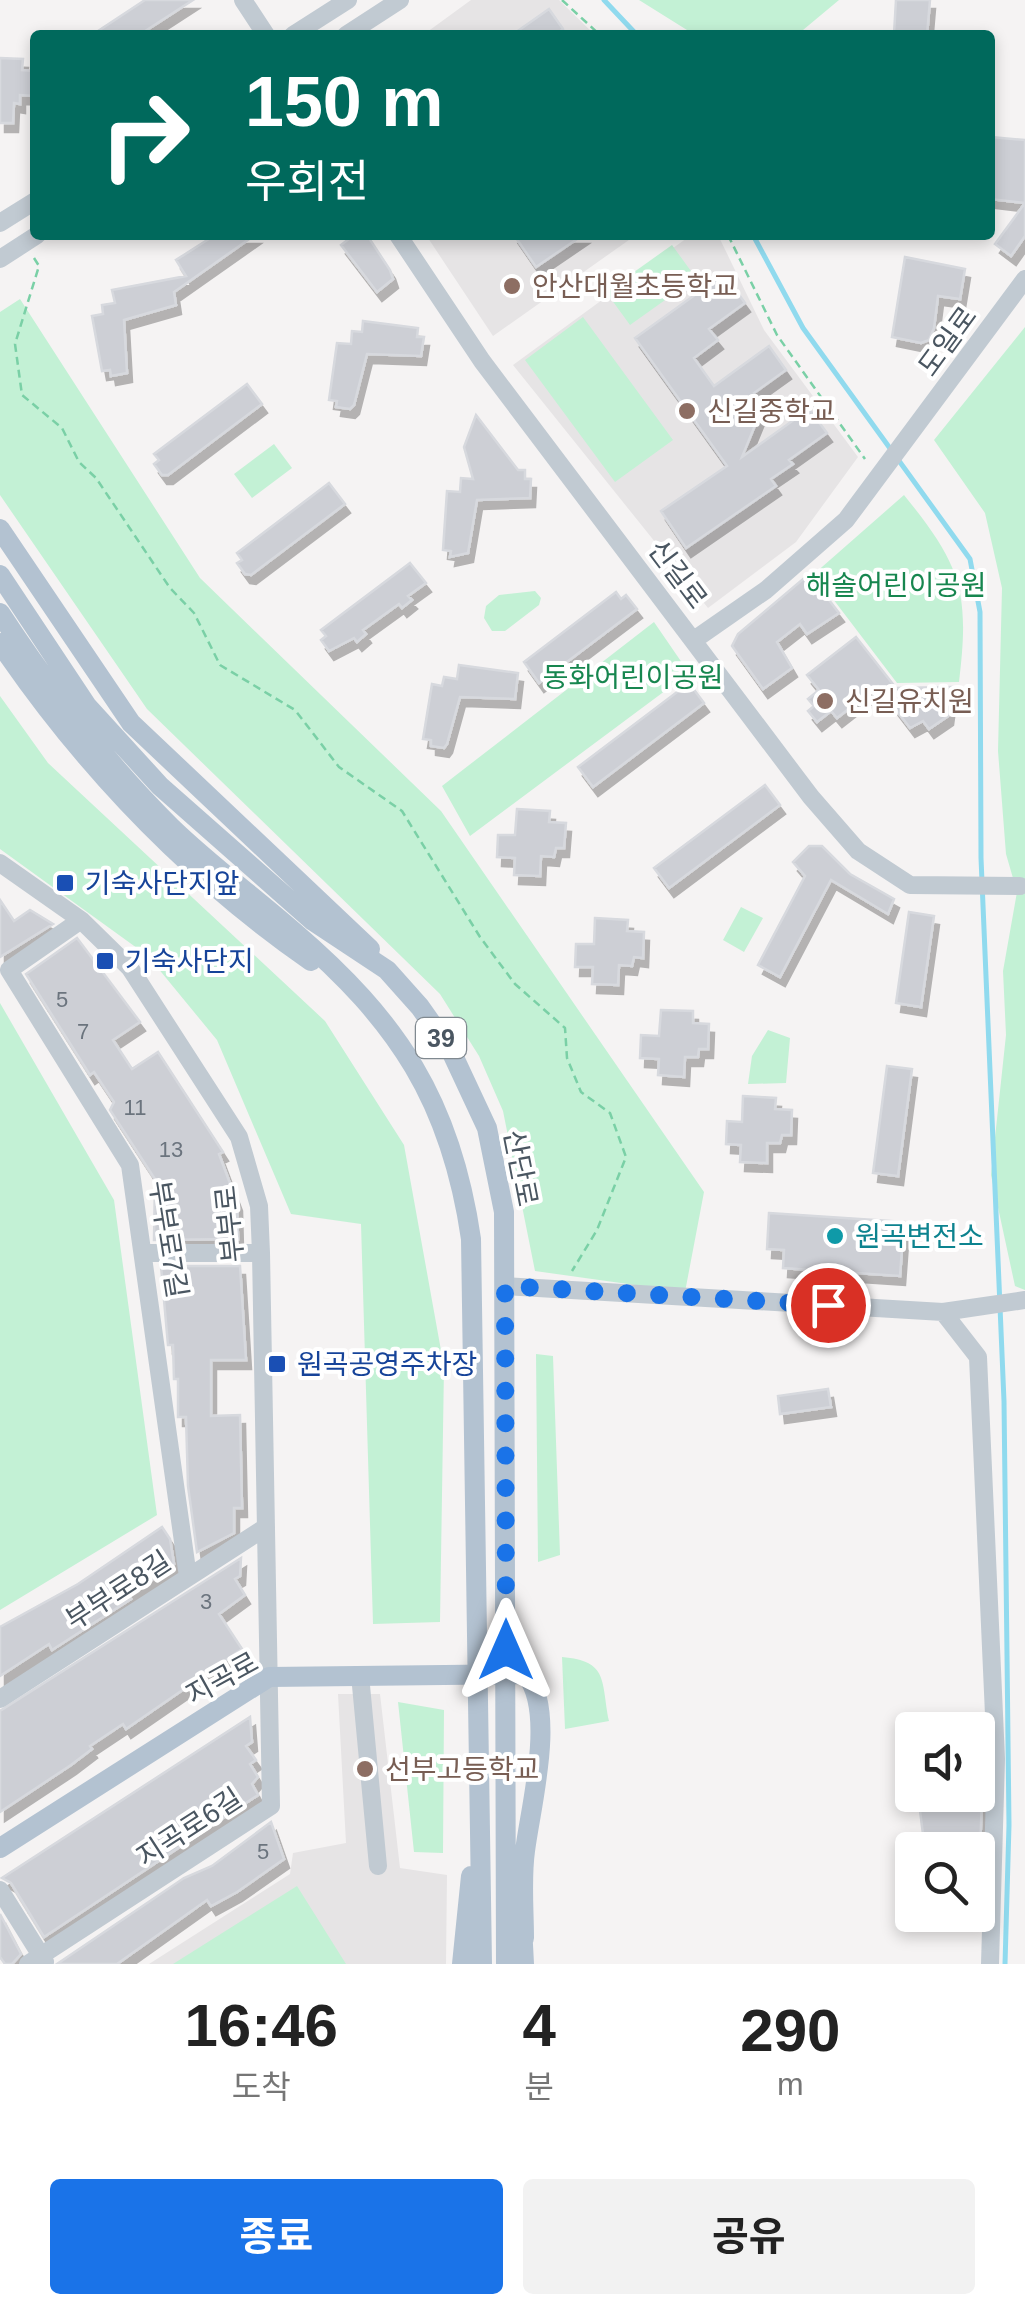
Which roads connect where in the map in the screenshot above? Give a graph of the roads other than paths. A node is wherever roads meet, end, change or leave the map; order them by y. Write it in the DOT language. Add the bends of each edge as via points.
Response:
graph roads {
  1 [pos="243,0"];
  2 [pos="348,0"];
  3 [pos="400,0"];
  4 [pos="263,30"];
  5 [pos="302,30"];
  6 [pos="354,30"];
  7 [pos="30,203"];
  8 [pos="0,223"];
  9 [pos="30,240"];
  10 [pos="401,240"];
  11 [pos="0,259"];
  12 [pos="1025,279"];
  13 [pos="0,529"];
  14 [pos="0,575"];
  15 [pos="0,613"];
  16 [pos="694,640"];
  17 [pos="0,643"];
  18 [pos="0,863"];
  19 [pos="1020,886"];
  20 [pos="81,920"];
  21 [pos="387,970"];
  22 [pos="364,997"];
  23 [pos="261,1253"];
  24 [pos="144,1254"];
  25 [pos="505,1286"];
  26 [pos="1022,1300"];
  27 [pos="943,1312"];
  28 [pos="266,1527"];
  29 [pos="188,1577"];
  30 [pos="506,1671"];
  31 [pos="476,1672"];
  32 [pos="360,1674"];
  33 [pos="269,1677"];
  34 [pos="0,1699"];
  35 [pos="481,1804"];
  36 [pos="505,1804"];
  37 [pos="0,1848"];
  38 [pos="378,1866"];
  39 [pos="0,1890"];
  40 [pos="524,1938"];
  41 [pos="39,1961"];
  42 [pos="462,1964"];
  43 [pos="482,1964"];
  44 [pos="506,1964"];
  45 [pos="524,1964"];
  46 [pos="990,1964"];
  1 -- 4 [label="street"];
  2 -- 5 [label="street"];
  3 -- 6 [label="street"];
  7 -- 8 [label="street"];
  9 -- 11 [label="street"];
  10 -- 16 [label="street, 신길로" via="482,361"];
  12 -- 16 [label="street, 도일로" via="846,520"];
  13 -- 21 [label="main road" via="130,723"];
  14 -- 21 [label="main road, 산단로 / 39" via="87,706 160,786 312,922"];
  15 -- 22 [label="main road, 39" via="115,770 174,831"];
  16 -- 19 [label="street, 신길로" via="858,851 910,884"];
  17 -- 22 [label="main road" via="105,783 161,839 270,932"];
  18 -- 20 [label="street, 부부로"];
  20 -- 23 [label="street, 부부로" via="130,968 239,1137 259,1206"];
  20 -- 24 [label="street, 부부로7길" via="9,970 130,1165"];
  21 -- 25 [label="main road, 산단로 / 39" via="450,1052 487,1128 504,1212"];
  22 -- 31 [label="main road, 39" via="430,1094 463,1185 472,1276"];
  23 -- 24 [label="street"];
  23 -- 28 [label="street, 부부로"];
  24 -- 29 [label="street, 부부로7길"];
  25 -- 27 [label="street"];
  25 -- 30 [label="main road, 산단로 / 39"];
  26 -- 27 [label="street"];
  27 -- 46 [label="street" via="978,1357 996,1759"];
  28 -- 29 [label="street, 부부로8길"];
  28 -- 33 [label="street, 부부로"];
  29 -- 34 [label="street, 부부로8길"];
  30 -- 31 [label="main road, 지곡로"];
  30 -- 36 [label="main road, 산단로 / 39"];
  30 -- 40 [label="main road" via="526,1674 536,1686 540,1727 524,1855"];
  31 -- 32 [label="main road, 지곡로"];
  31 -- 35 [label="main road, 39"];
  32 -- 33 [label="main road, 지곡로"];
  32 -- 38 [label="street"];
  33 -- 37 [label="main road, 지곡로"];
  33 -- 41 [label="street, 지곡로6길" via="271,1806"];
  35 -- 42 [label="main road"];
  35 -- 43 [label="main road, 39"];
  36 -- 40 [label="main road"];
  36 -- 44 [label="main road, 산단로 / 39"];
  39 -- 41 [label="street"];
  40 -- 45 [label="main road"];
}
